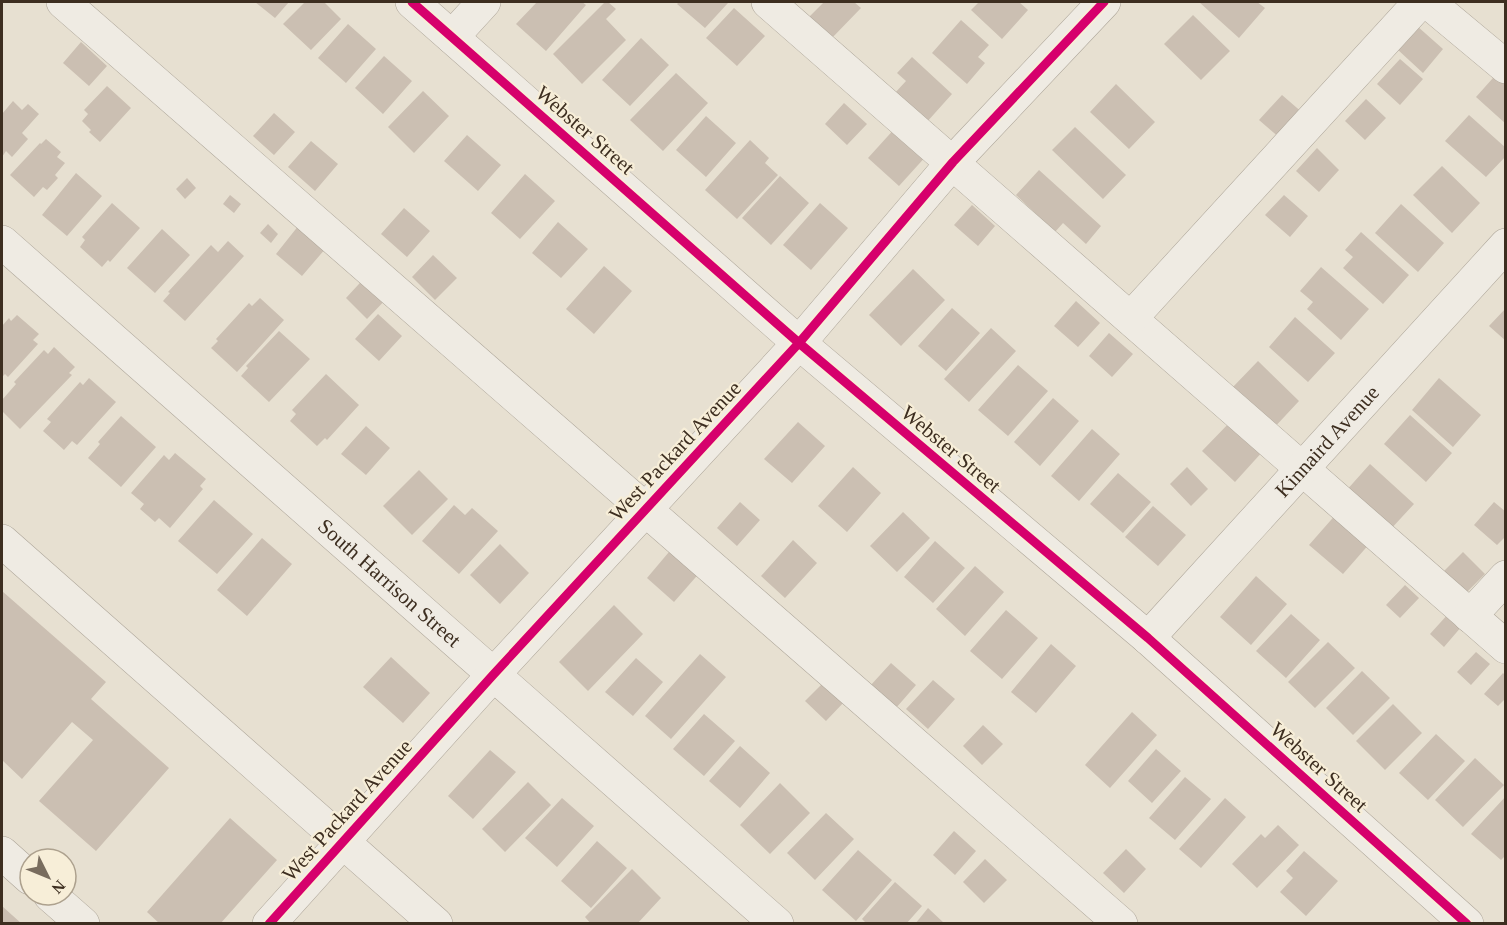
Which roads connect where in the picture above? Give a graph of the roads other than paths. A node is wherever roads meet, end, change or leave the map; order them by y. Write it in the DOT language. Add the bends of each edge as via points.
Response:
graph roads {
  1 [pos="63,2"];
  2 [pos="412,2"];
  3 [pos="484,2"];
  4 [pos="1104,2"];
  5 [pos="1420,2"];
  6 [pos="1428,2"];
  7 [pos="782,6"];
  8 [pos="452,37"];
  9 [pos="1506,68"];
  10 [pos="953,162"];
  11 [pos="2,242"];
  12 [pos="1506,245"];
  13 [pos="1131,318"];
  14 [pos="799,343"];
  15 [pos="1301,469"];
  16 [pos="645,509"];
  17 [pos="2,541"];
  18 [pos="1506,577"];
  19 [pos="1470,616"];
  20 [pos="1148,638"];
  21 [pos="1506,646"];
  22 [pos="493,675"];
  23 [pos="342,842"];
  24 [pos="2,853"];
  25 [pos="18,867"];
  26 [pos="63,907"];
  27 [pos="82,924"];
  28 [pos="269,924"];
  29 [pos="436,924"];
  30 [pos="777,924"];
  31 [pos="1121,924"];
  32 [pos="1467,924"];
  1 -- 16 [label="street"];
  2 -- 8 [label="street, Webster Street"];
  3 -- 8 [label="street"];
  4 -- 10 [label="street, West Packard Avenue"];
  5 -- 13 [label="street"];
  6 -- 9 [label="street"];
  7 -- 10 [label="street"];
  8 -- 14 [label="street, Webster Street"];
  10 -- 13 [label="street"];
  10 -- 14 [label="street, West Packard Avenue"];
  11 -- 22 [label="street, South Harrison Street"];
  12 -- 15 [label="street, Kinnaird Avenue"];
  13 -- 15 [label="street"];
  14 -- 16 [label="street, West Packard Avenue"];
  14 -- 20 [label="street, Webster Street"];
  15 -- 19 [label="street"];
  15 -- 20 [label="street, Kinnaird Avenue"];
  16 -- 22 [label="street, West Packard Avenue"];
  16 -- 31 [label="street"];
  17 -- 23 [label="street"];
  18 -- 19 [label="street"];
  19 -- 21 [label="street"];
  20 -- 32 [label="street, Webster Street"];
  22 -- 23 [label="street, West Packard Avenue"];
  22 -- 30 [label="street, South Harrison Street"];
  23 -- 28 [label="street, West Packard Avenue"];
  23 -- 29 [label="street"];
  24 -- 25 [label="street"];
  26 -- 27 [label="street"];
}
